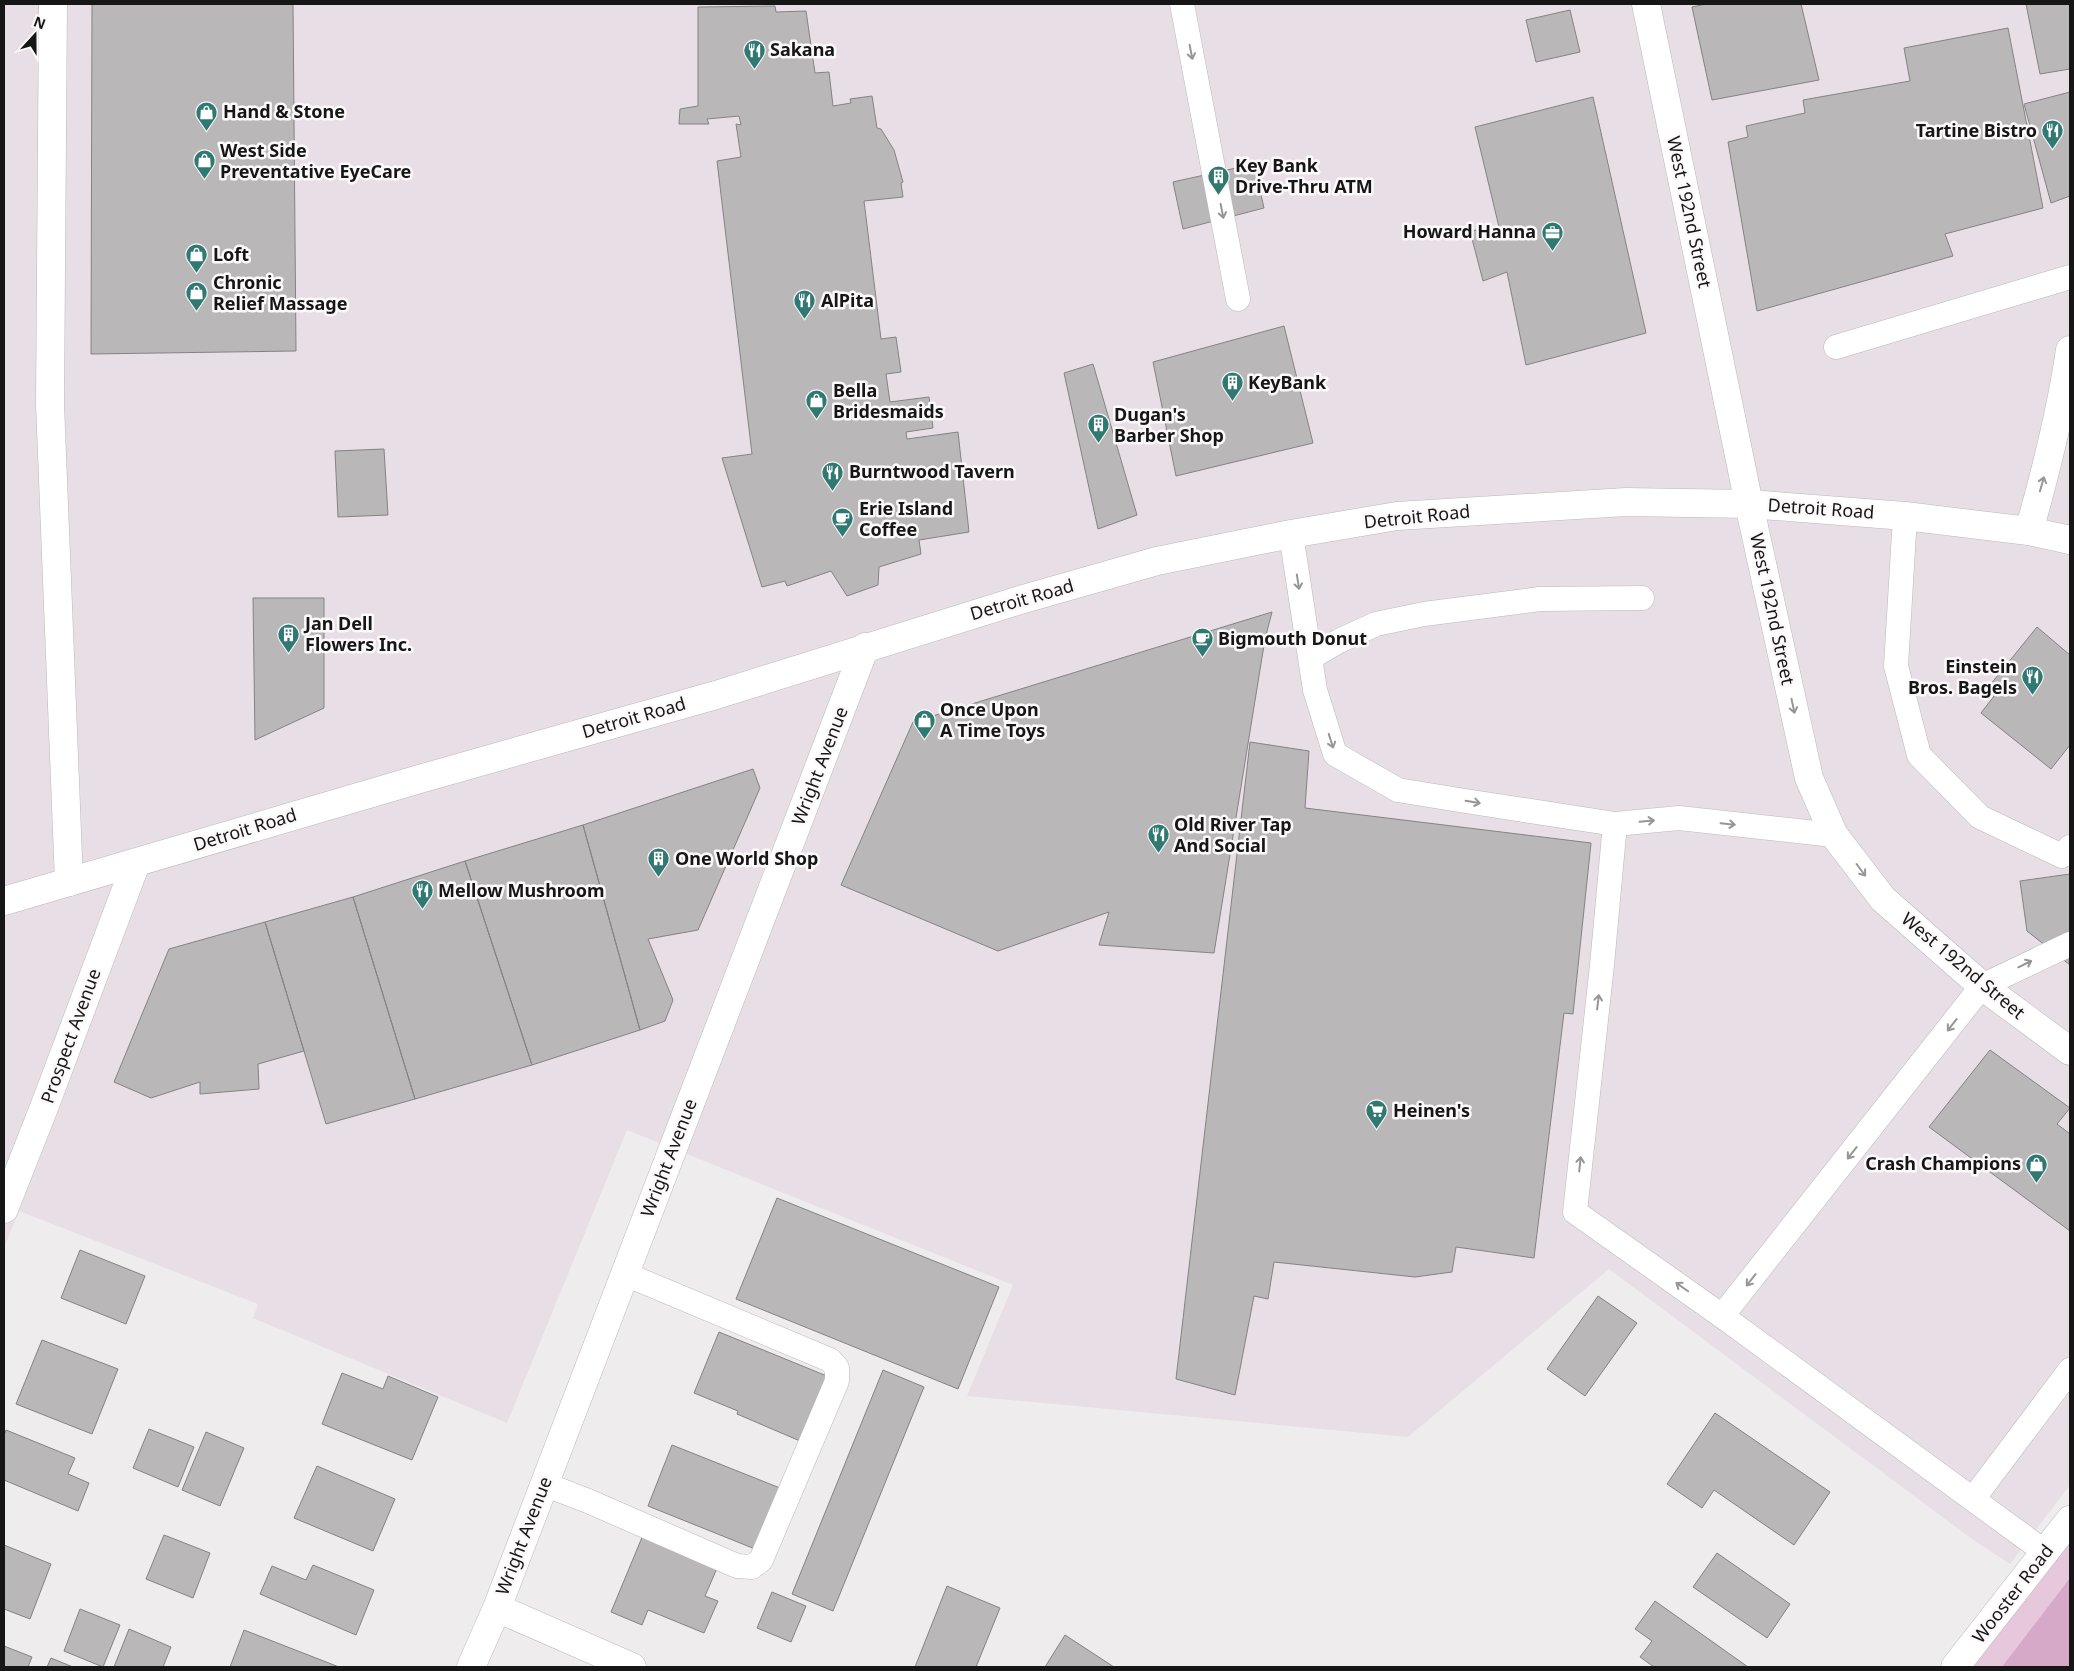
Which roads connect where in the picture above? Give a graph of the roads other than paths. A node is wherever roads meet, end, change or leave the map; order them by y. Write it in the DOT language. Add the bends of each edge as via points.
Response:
graph roads {
  1 [pos="53,4"];
  2 [pos="1182,4"];
  3 [pos="1646,4"];
  4 [pos="2070,277"];
  5 [pos="1238,299"];
  6 [pos="1836,347"];
  7 [pos="2070,350"];
  8 [pos="1749,504"];
  9 [pos="1905,516"];
  10 [pos="2029,531"];
  11 [pos="1291,534"];
  12 [pos="2070,540"];
  13 [pos="1642,598"];
  14 [pos="865,648"];
  15 [pos="1310,658"];
  16 [pos="1615,824"];
  17 [pos="1834,835"];
  18 [pos="2070,847"];
  19 [pos="136,863"];
  20 [pos="69,882"];
  21 [pos="4,901"];
  22 [pos="2070,944"];
  23 [pos="1982,986"];
  24 [pos="2070,1052"];
  25 [pos="4,1209"];
  26 [pos="625,1274"];
  27 [pos="1722,1316"];
  28 [pos="2070,1370"];
  29 [pos="544,1484"];
  30 [pos="1973,1499"];
  31 [pos="2070,1520"];
  32 [pos="2045,1552"];
  33 [pos="497,1608"];
  34 [pos="471,1667"];
  35 [pos="632,1667"];
  36 [pos="1955,1667"];
  1 -- 20 [label="street" via="50,404"];
  2 -- 5 [label="lane, one-way"];
  3 -- 8 [label="street, West 192nd Street"];
  4 -- 6 [label="lane"];
  10 -- 7 [label="street, one-way" via="2052,450"];
  8 -- 9 [label="street, Detroit Road"];
  8 -- 11 [label="street, Detroit Road" via="1626,502 1405,515"];
  8 -- 17 [label="street, West 192nd Street, one-way" via="1809,778"];
  9 -- 10 [label="street, Detroit Road"];
  9 -- 18 [label="lane" via="1896,666 1919,755 1980,817 2062,856"];
  10 -- 12 [label="street, Detroit Road"];
  11 -- 14 [label="street, Detroit Road" via="1157,562"];
  11 -- 15 [label="lane, one-way"];
  13 -- 15 [label="lane" via="1540,599 1424,614 1376,624"];
  14 -- 19 [label="street, Detroit Road" via="716,695"];
  14 -- 26 [label="street, Wright Avenue"];
  15 -- 16 [label="lane, one-way" via="1315,690 1335,754 1398,790"];
  16 -- 17 [label="lane, one-way" via="1679,818"];
  27 -- 16 [label="lane, one-way" via="1575,1212"];
  17 -- 23 [label="street, West 192nd Street, one-way" via="1883,899"];
  19 -- 20 [label="street, Detroit Road"];
  19 -- 25 [label="street, Prospect Avenue"];
  20 -- 21 [label="street, Detroit Road"];
  23 -- 22 [label="lane, one-way"];
  23 -- 24 [label="street, West 192nd Street"];
  23 -- 27 [label="lane, one-way"];
  26 -- 29 [label="street, Wright Avenue"];
  26 -- 29 [label="lane" via="830,1360 837,1368 837,1381 761,1560 752,1567 737,1566"];
  27 -- 30 [label="lane"];
  28 -- 30 [label="lane"];
  29 -- 33 [label="street, Wright Avenue"];
  30 -- 32 [label="lane"];
  31 -- 32 [label="street, Wooster Road"];
  32 -- 36 [label="street, Wooster Road"];
  33 -- 34 [label="street, Wright Avenue"];
  33 -- 35 [label="street"];
}
